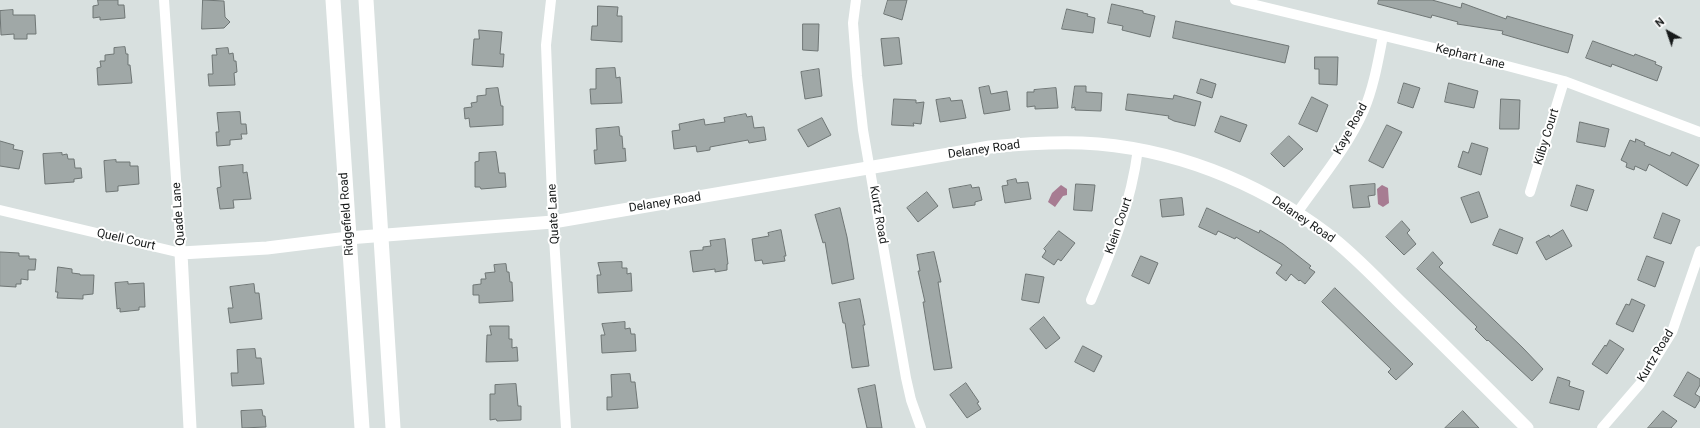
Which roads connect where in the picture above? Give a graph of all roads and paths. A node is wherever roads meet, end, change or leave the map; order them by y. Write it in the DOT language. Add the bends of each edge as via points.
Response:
graph roads {
  1 [pos="164,0"];
  2 [pos="333,0"];
  3 [pos="366,0"];
  4 [pos="551,0"];
  5 [pos="856,0"];
  6 [pos="1235,0"];
  7 [pos="1384,36"];
  8 [pos="1564,81"];
  9 [pos="1700,132"];
  10 [pos="1138,149"];
  11 [pos="869,169"];
  12 [pos="1530,192"];
  13 [pos="0,210"];
  14 [pos="1297,213"];
  15 [pos="553,222"];
  16 [pos="381,236"];
  17 [pos="348,238"];
  18 [pos="1700,251"];
  19 [pos="181,253"];
  20 [pos="1091,300"];
  21 [pos="190,428"];
  22 [pos="362,428"];
  23 [pos="393,428"];
  24 [pos="566,428"];
  25 [pos="921,428"];
  26 [pos="1527,428"];
  27 [pos="1602,428"];
  1 -- 19 [label="street, Quade Lane"];
  2 -- 17 [label="main road, Ridgefield Road"];
  3 -- 16 [label="main road"];
  4 -- 15 [label="street, Quate Lane" via="546,45"];
  5 -- 11 [label="street, Kurtz Road" via="853,23 856,76"];
  6 -- 7 [label="street, Kephart Lane"];
  7 -- 8 [label="street, Kephart Lane"];
  7 -- 14 [label="street, Kaye Road" via="1364,110"];
  8 -- 9 [label="street, Kephart Lane"];
  8 -- 12 [label="street, Kilby Court"];
  10 -- 11 [label="street, Delaney Road" via="1082,143 1020,144"];
  10 -- 14 [label="street, Delaney Road" via="1171,157 1232,178"];
  10 -- 20 [label="street, Klein Court" via="1127,206"];
  11 -- 15 [label="street, Delaney Road"];
  11 -- 25 [label="street, Kurtz Road" via="906,378"];
  13 -- 19 [label="street, Quell Court"];
  14 -- 26 [label="street, Delaney Road" via="1328,235 1373,276"];
  15 -- 16 [label="street, Delaney Road"];
  15 -- 24 [label="street, Quate Lane"];
  16 -- 17 [label="street, Delaney Road"];
  16 -- 23 [label="main road"];
  17 -- 19 [label="street, Quell Court" via="267,248"];
  17 -- 22 [label="main road, Ridgefield Road"];
  18 -- 27 [label="street, Kurtz Road" via="1672,332 1640,384"];
  19 -- 21 [label="street, Quade Lane"];
}
